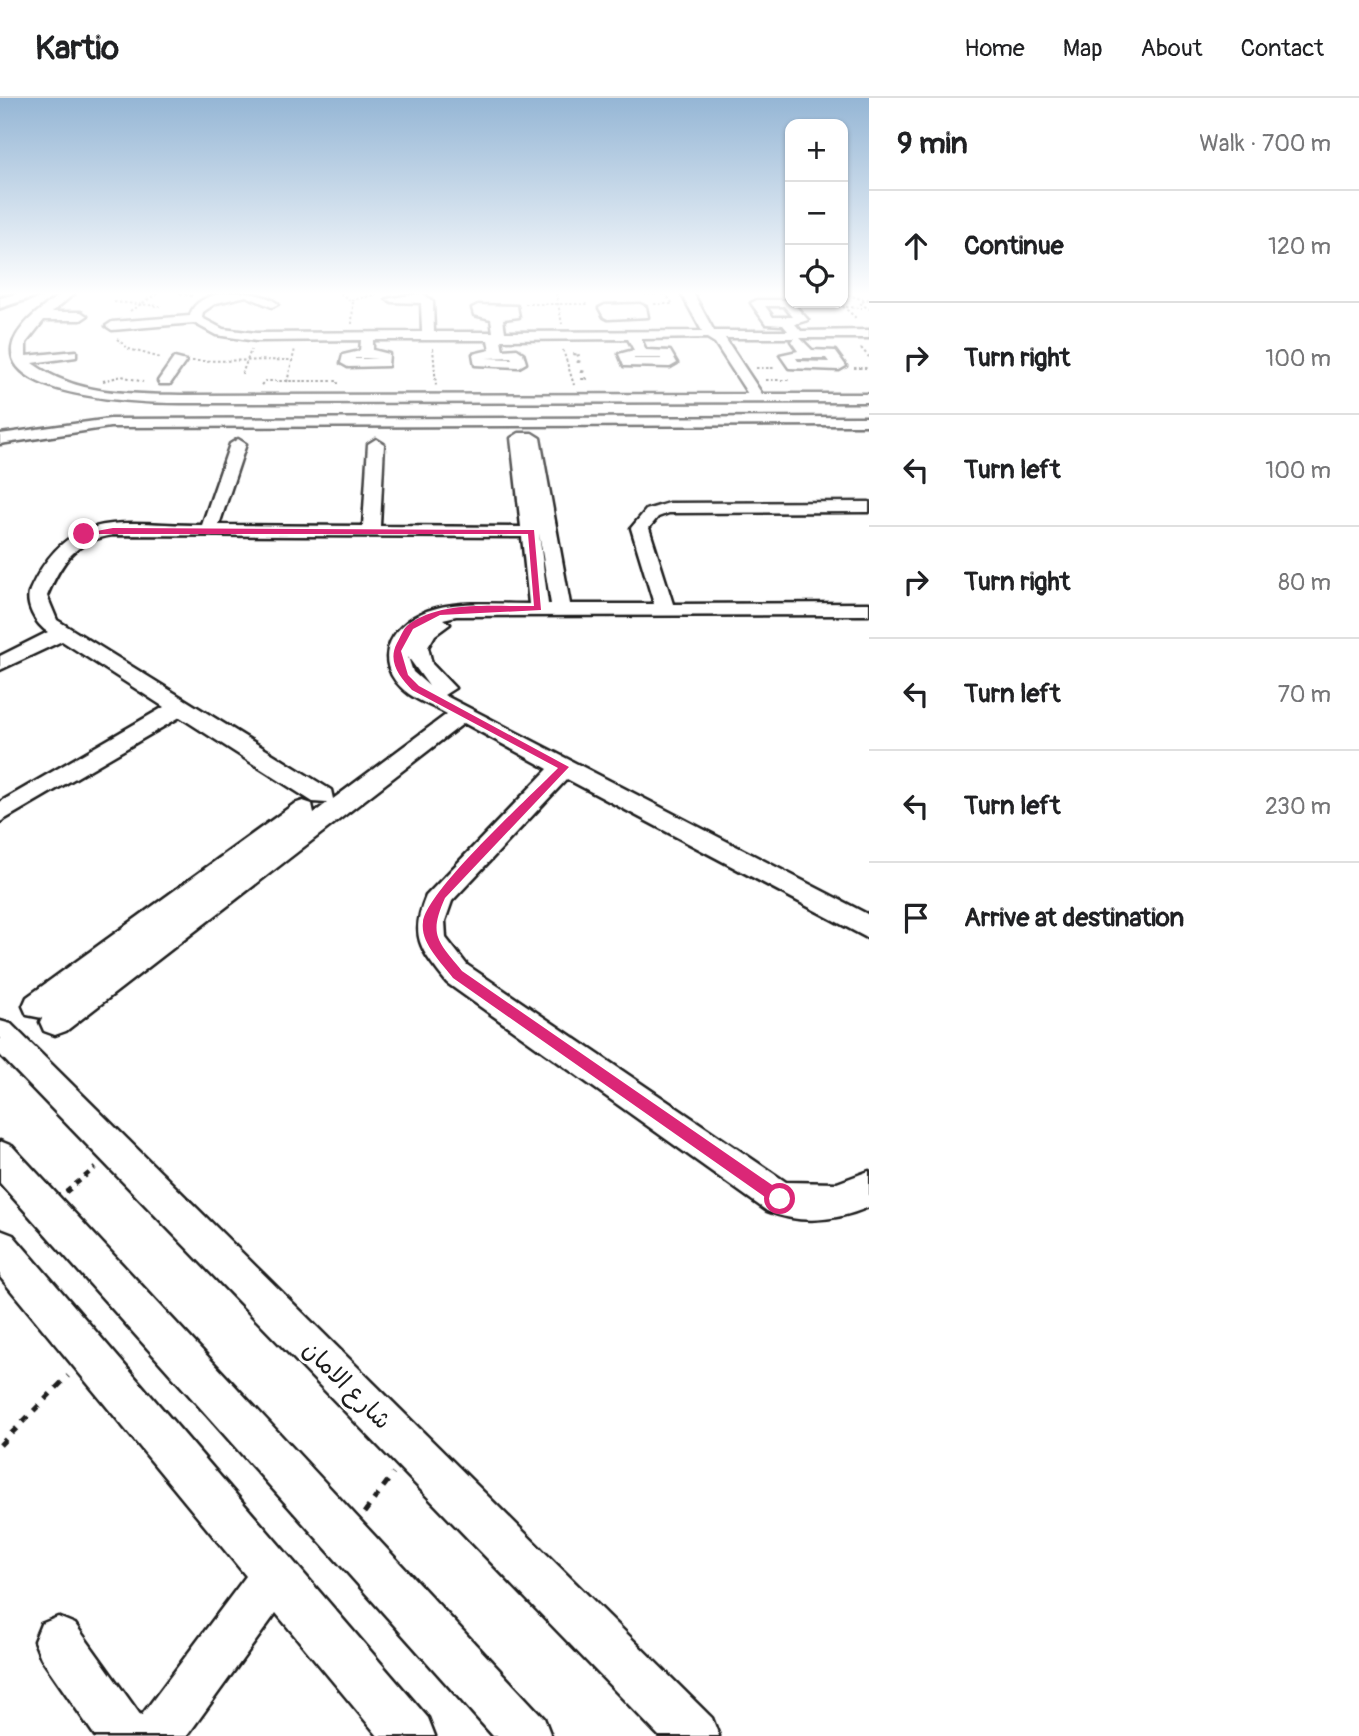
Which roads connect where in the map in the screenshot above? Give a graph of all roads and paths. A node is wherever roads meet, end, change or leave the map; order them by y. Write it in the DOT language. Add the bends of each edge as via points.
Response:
graph roads {
  1 [pos="21,369"];
  2 [pos="173,369"];
  3 [pos="244,369"];
  4 [pos="291,369"];
  5 [pos="434,369"];
  6 [pos="570,369"];
  7 [pos="581,369"];
  8 [pos="723,369"];
  9 [pos="739,369"];
  10 [pos="242,374"];
  11 [pos="585,378"];
  12 [pos="165,382"];
  13 [pos="574,385"];
  14 [pos="184,388"];
  15 [pos="740,398"];
  16 [pos="758,398"];
  17 [pos="869,398"];
  18 [pos="121,399"];
  19 [pos="284,399"];
  20 [pos="437,399"];
  21 [pos="459,402"];
  22 [pos="842,402"];
  23 [pos="621,405"];
  24 [pos="678,405"];
  25 [pos="869,405"];
  26 [pos="627,421"];
  27 [pos="687,421"];
  28 [pos="869,421"];
  29 [pos="110,423"];
  30 [pos="0,439"];
  31 [pos="238,444"];
  32 [pos="376,444"];
  33 [pos="869,507"];
  34 [pos="209,530"];
  35 [pos="371,531"];
  36 [pos="531,532"];
  37 [pos="534,567"];
  38 [pos="554,567"];
  39 [pos="550,608"];
  40 [pos="665,608"];
  41 [pos="869,609"];
  42 [pos="800,613"];
  43 [pos="869,618"];
  44 [pos="62,633"];
  45 [pos="0,664"];
  46 [pos="180,707"];
  47 [pos="454,710"];
  48 [pos="405,746"];
  49 [pos="564,767"];
  50 [pos="322,796"];
  51 [pos="0,813"];
  52 [pos="757,859"];
  53 [pos="869,908"];
  54 [pos="869,928"];
  55 [pos="0,1034"];
  56 [pos="116,1151"];
  57 [pos="0,1158"];
  58 [pos="869,1188"];
  59 [pos="45,1210"];
  60 [pos="0,1248"];
  61 [pos="89,1355"];
  62 [pos="0,1445"];
  63 [pos="411,1450"];
  64 [pos="345,1538"];
  65 [pos="275,1576"];
  66 [pos="58,1641"];
  67 [pos="125,1736"];
  68 [pos="157,1736"];
  69 [pos="410,1736"];
  70 [pos="526,1736"];
  71 [pos="694,1736"];
  1 -- 18 [label="street" via="32,381 56,390"];
  2 -- 12 [label="street"];
  3 -- 10 [label="path"];
  4 -- 19 [label="path"];
  5 -- 20 [label="path"];
  6 -- 13 [label="path"];
  7 -- 11 [label="path"];
  8 -- 15 [label="street"];
  9 -- 16 [label="street"];
  12 -- 14 [label="street"];
  12 -- 18 [label="street" via="146,382"];
  14 -- 18 [label="street"];
  14 -- 19 [label="street"];
  15 -- 16 [label="street"];
  15 -- 21 [label="street"];
  16 -- 22 [label="street"];
  17 -- 22 [label="street"];
  18 -- 21 [label="street"];
  18 -- 29 [label="street" via="104,412"];
  19 -- 20 [label="street"];
  20 -- 21 [label="street"];
  21 -- 23 [label="street"];
  22 -- 24 [label="street"];
  22 -- 25 [label="street"];
  23 -- 24 [label="street"];
  23 -- 26 [label="street" via="632,413"];
  24 -- 27 [label="street" via="674,413"];
  26 -- 27 [label="street"];
  26 -- 29 [label="street"];
  27 -- 28 [label="street"];
  29 -- 30 [label="street"];
  31 -- 34 [label="street"];
  32 -- 35 [label="street"];
  33 -- 40 [label="street" via="682,507 652,512 640,528"];
  34 -- 35 [label="street"];
  34 -- 44 [label="street" via="103,530 69,542 37,596 49,624"];
  35 -- 36 [label="street"];
  36 -- 37 [label="street"];
  36 -- 38 [label="street" via="529,464"];
  37 -- 38 [label="street"];
  37 -- 39 [label="street"];
  38 -- 39 [label="street"];
  39 -- 40 [label="street"];
  39 -- 47 [label="street" via="438,612 410,628 397,651 404,676 415,688"];
  40 -- 42 [label="street"];
  41 -- 42 [label="street"];
  42 -- 43 [label="street"];
  42 -- 52 [label="street" via="474,618 435,626 417,648 419,663 444,688"];
  44 -- 45 [label="street"];
  44 -- 46 [label="street"];
  46 -- 50 [label="street"];
  46 -- 51 [label="street"];
  47 -- 48 [label="street"];
  47 -- 49 [label="street"];
  48 -- 50 [label="street"];
  48 -- 50 [label="street" via="47,1014"];
  49 -- 52 [label="street"];
  49 -- 58 [label="street" via="440,896 429,922 433,943 457,974 780,1199 814,1203 853,1199"];
  52 -- 53 [label="street"];
  52 -- 54 [label="street"];
  55 -- 56 [label="street, شارع الامان"];
  56 -- 59 [label="path"];
  56 -- 63 [label="street, شارع الامان"];
  57 -- 59 [label="street"];
  59 -- 64 [label="street"];
  60 -- 61 [label="street"];
  61 -- 62 [label="path"];
  61 -- 65 [label="street"];
  63 -- 64 [label="path"];
  63 -- 71 [label="street, شارع الامان"];
  64 -- 70 [label="street"];
  65 -- 68 [label="street"];
  65 -- 69 [label="street"];
  66 -- 67 [label="street"];
}
